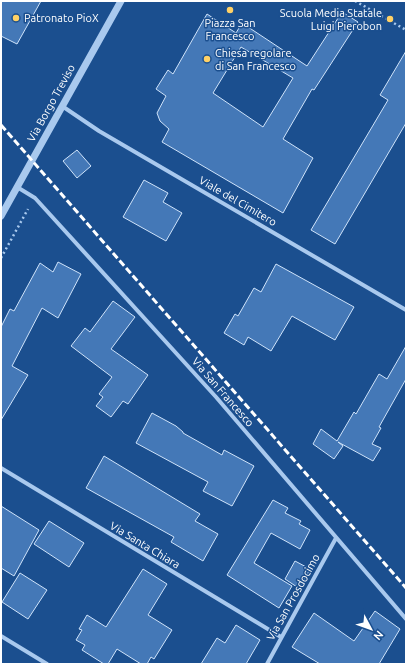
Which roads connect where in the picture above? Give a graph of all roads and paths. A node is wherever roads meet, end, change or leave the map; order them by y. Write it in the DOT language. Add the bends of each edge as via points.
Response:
graph roads {
  1 [pos="121,1"];
  2 [pos="355,1"];
  3 [pos="406,30"];
  4 [pos="62,106"];
  5 [pos="17,187"];
  6 [pos="35,198"];
  7 [pos="1,216"];
  8 [pos="1,258"];
  9 [pos="406,310"];
  10 [pos="1,468"];
  11 [pos="336,538"];
  12 [pos="406,619"];
  13 [pos="1,636"];
  14 [pos="281,637"];
  15 [pos="47,664"];
  16 [pos="267,664"];
  1 -- 4 [label="street, Via Borgo Treviso"];
  2 -- 3 [label="path"];
  4 -- 5 [label="street, Via Borgo Treviso"];
  4 -- 9 [label="street, Viale del Cimitero" via="99,131"];
  5 -- 6 [label="street, Via San Francesco"];
  5 -- 7 [label="street, Via Borgo Treviso"];
  6 -- 8 [label="path"];
  6 -- 11 [label="street, Via San Francesco" via="216,397"];
  10 -- 14 [label="street, Via Santa Chiara"];
  11 -- 12 [label="street, Via San Francesco"];
  11 -- 14 [label="street, Via San Prosdocimo"];
  13 -- 15 [label="street"];
  14 -- 16 [label="street, Via San Prosdocimo"];
}
